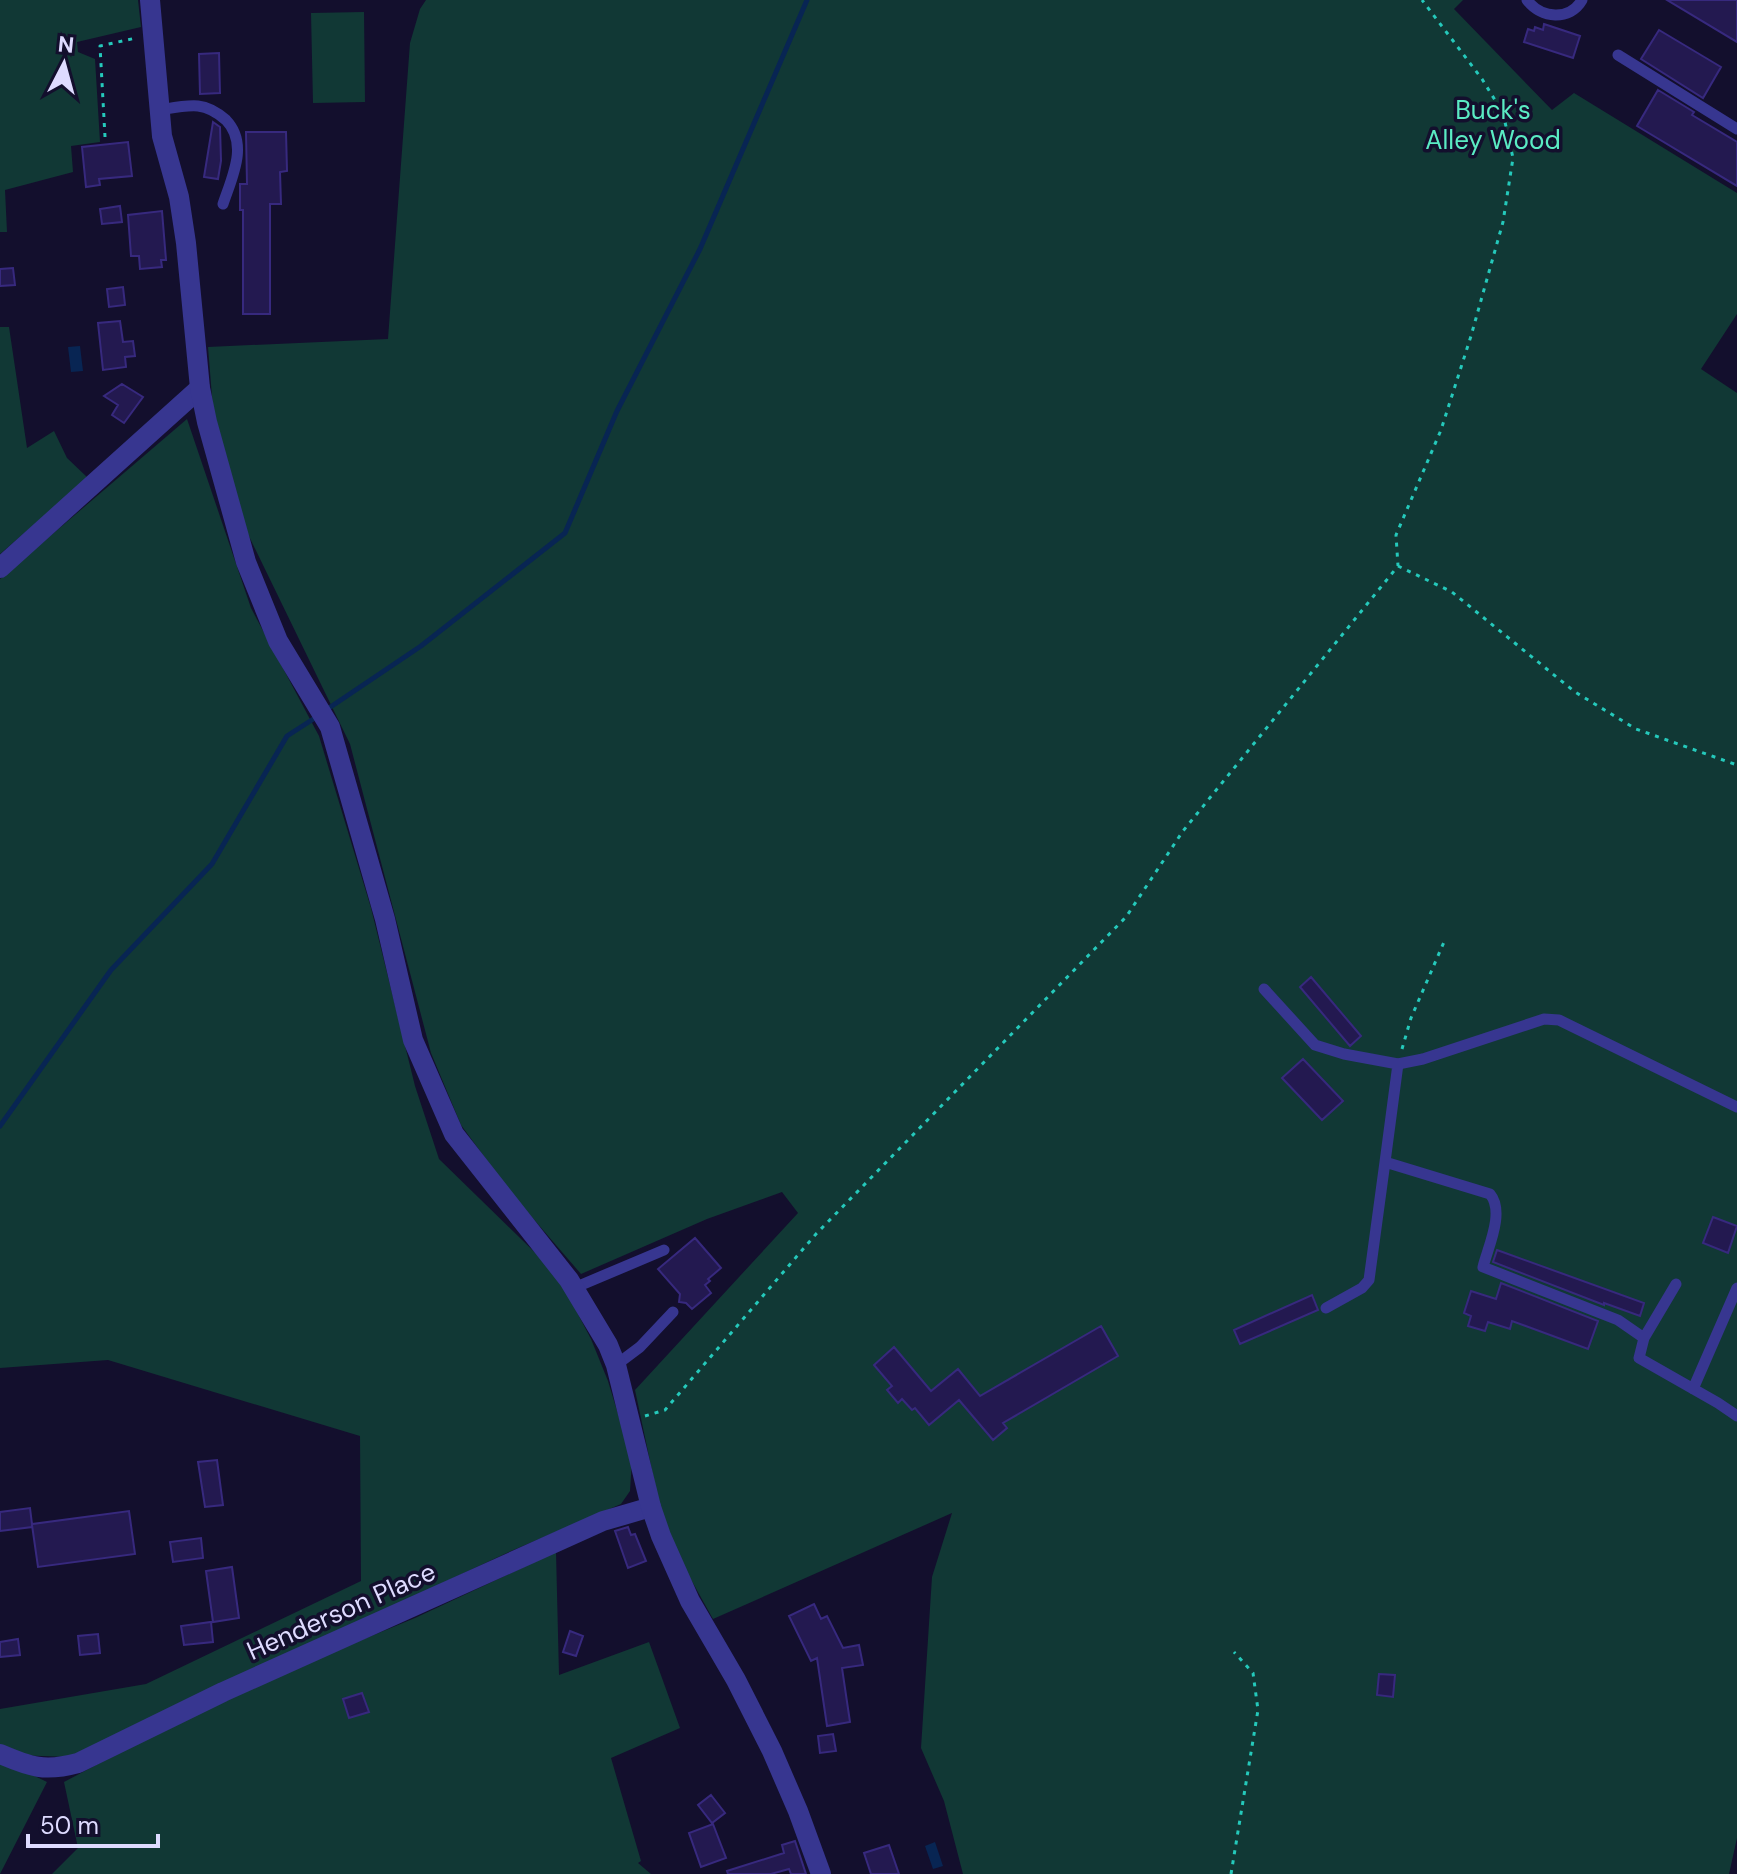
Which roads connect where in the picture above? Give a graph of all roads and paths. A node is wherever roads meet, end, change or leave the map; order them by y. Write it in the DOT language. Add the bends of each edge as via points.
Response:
graph roads {
  1 [pos="150,0"];
  2 [pos="1422,0"];
  3 [pos="1527,0"];
  4 [pos="1582,0"];
  5 [pos="151,34"];
  6 [pos="1618,55"];
  7 [pos="160,110"];
  8 [pos="1737,129"];
  9 [pos="105,137"];
  10 [pos="223,204"];
  11 [pos="200,388"];
  12 [pos="1398,566"];
  13 [pos="0,568"];
  14 [pos="1737,765"];
  15 [pos="1444,942"];
  16 [pos="1264,989"];
  17 [pos="1398,1064"];
  18 [pos="1737,1107"];
  19 [pos="1385,1162"];
  20 [pos="664,1250"];
  21 [pos="1676,1284"];
  22 [pos="574,1288"];
  23 [pos="1737,1288"];
  24 [pos="1326,1308"];
  25 [pos="673,1312"];
  26 [pos="1644,1338"];
  27 [pos="616,1365"];
  28 [pos="1693,1389"];
  29 [pos="1737,1416"];
  30 [pos="630,1422"];
  31 [pos="651,1507"];
  32 [pos="1234,1652"];
  33 [pos="0,1754"];
  34 [pos="821,1874"];
  35 [pos="1231,1874"];
  1 -- 5 [label="street"];
  2 -- 12 [label="path" via="1503,113 1513,158 1503,222 1441,430 1396,535"];
  3 -- 4 [label="lane" via="1559,15"];
  5 -- 7 [label="street"];
  5 -- 9 [label="path" via="100,46"];
  6 -- 8 [label="lane"];
  7 -- 10 [label="lane" via="202,106 235,130 235,167"];
  7 -- 11 [label="street" via="186,243"];
  11 -- 13 [label="street"];
  11 -- 22 [label="street" via="246,562 278,641 330,727 413,1040 454,1134"];
  12 -- 14 [label="path" via="1452,592 1575,692 1636,729"];
  12 -- 30 [label="path" via="1183,831 1126,917 816,1234 665,1410"];
  15 -- 17 [label="path" via="1411,1018"];
  16 -- 17 [label="lane" via="1315,1045"];
  17 -- 18 [label="lane" via="1544,1019 1559,1020"];
  17 -- 19 [label="lane"];
  19 -- 24 [label="lane" via="1369,1280"];
  19 -- 26 [label="lane" via="1490,1194 1497,1209 1483,1267 1618,1320"];
  20 -- 22 [label="lane"];
  21 -- 26 [label="lane"];
  22 -- 27 [label="street"];
  23 -- 28 [label="lane"];
  25 -- 27 [label="lane"];
  26 -- 28 [label="lane" via="1639,1358"];
  27 -- 30 [label="street"];
  28 -- 29 [label="lane"];
  30 -- 31 [label="street"];
  31 -- 33 [label="street, Henderson Place" via="603,1521 78,1763 56,1769 29,1767"];
  31 -- 34 [label="street" via="690,1601 772,1751"];
  32 -- 35 [label="path" via="1253,1673 1258,1710"];
}
